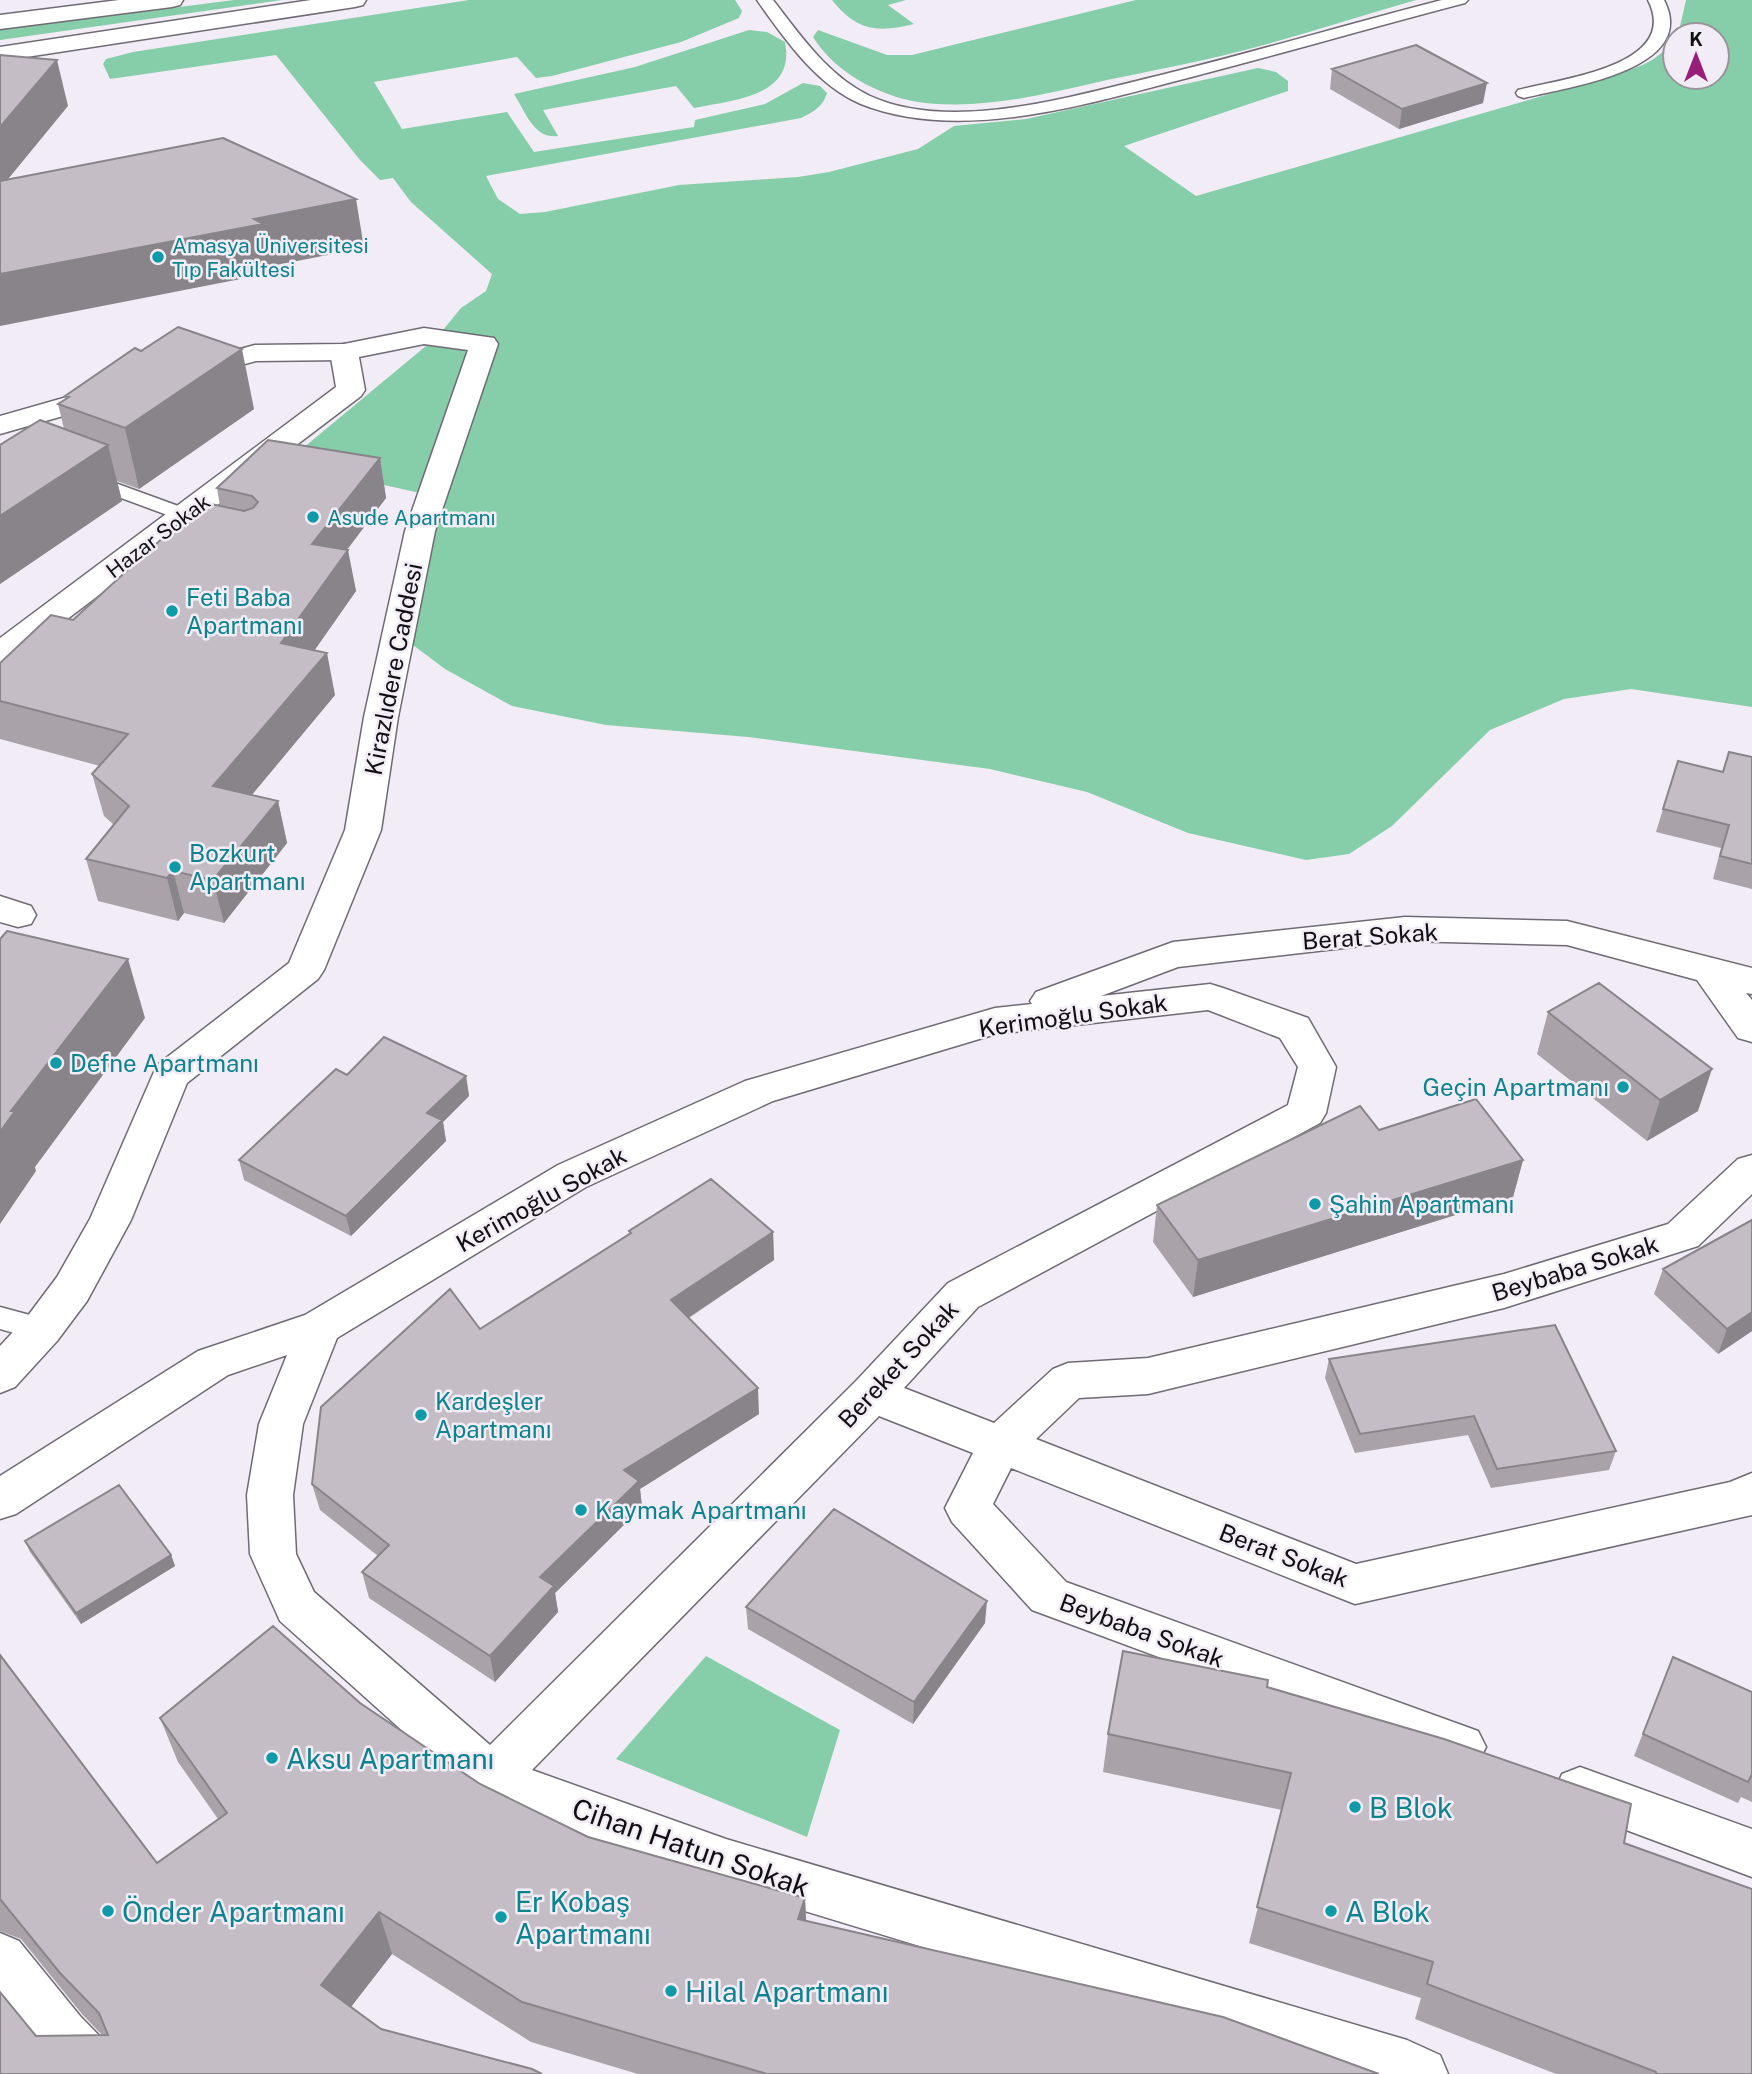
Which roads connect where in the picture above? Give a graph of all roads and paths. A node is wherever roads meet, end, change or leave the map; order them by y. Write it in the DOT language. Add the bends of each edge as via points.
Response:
graph roads {
  1 [pos="172,0"];
  2 [pos="355,0"];
  3 [pos="765,0"];
  4 [pos="1460,0"];
  5 [pos="1656,0"];
  6 [pos="0,22"];
  7 [pos="0,54"];
  8 [pos="1524,93"];
  9 [pos="344,352"];
  10 [pos="0,425"];
  11 [pos="63,470"];
  12 [pos="185,524"];
  13 [pos="0,654"];
  14 [pos="1712,972"];
  15 [pos="1752,981"];
  16 [pos="1210,997"];
  17 [pos="995,1021"];
  18 [pos="1752,1028"];
  19 [pos="1752,1170"];
  20 [pos="0,1318"];
  21 [pos="320,1326"];
  22 [pos="41,1329"];
  23 [pos="0,1376"];
  24 [pos="872,1394"];
  25 [pos="1000,1445"];
  26 [pos="1749,1498"];
  27 [pos="0,1500"];
  28 [pos="491,1778"];
  29 [pos="1752,1853"];
  30 [pos="0,1959"];
  31 [pos="100,2074"];
  32 [pos="1421,2074"];
  1 -- 6 [label="street"];
  2 -- 7 [label="street"];
  3 -- 4 [label="lane" via="811,57 845,89 893,109 930,115 1022,110 1078,99 1212,68"];
  5 -- 8 [label="lane" via="1663,23 1659,40 1645,55"];
  9 -- 10 [label="street, Kirazlıdere Caddesi" via="255,353"];
  9 -- 12 [label="street, Hazar Sokak" via="351,390"];
  9 -- 22 [label="street, Kirazlıdere Caddesi" via="424,336 484,344 420,531 363,830 305,970 171,1074 110,1220 72,1289"];
  11 -- 12 [label="lane"];
  12 -- 13 [label="street, Hazar Sokak"];
  14 -- 15 [label="street, Berat Sokak"];
  14 -- 17 [label="street, Berat Sokak" via="1567,933 1405,929 1173,955"];
  14 -- 18 [label="street"];
  16 -- 17 [label="street, Kerimoğlu Sokak"];
  16 -- 24 [label="street, Bereket Sokak" via="1294,1028 1317,1067 1306,1113 963,1295"];
  17 -- 21 [label="street, Kerimoğlu Sokak" via="746,1096 572,1176"];
  19 -- 25 [label="street, Beybaba Sokak" via="1683,1235 1504,1291 1149,1376 1068,1381"];
  20 -- 22 [label="lane"];
  21 -- 27 [label="street, Kerimoğlu Sokak" via="214,1363"];
  21 -- 28 [label="street, Cihan Hatun Sokak" via="281,1424 270,1494 273,1554 297,1606"];
  22 -- 23 [label="street, Kirazlıdere Caddesi"];
  24 -- 25 [label="street, Berat Sokak"];
  24 -- 28 [label="street, Bereket Sokak"];
  25 -- 26 [label="street, Berat Sokak" via="1355,1584"];
  25 -- 29 [label="street, Beybaba Sokak" via="968,1508 1049,1596"];
  28 -- 32 [label="street, Cihan Hatun Sokak" via="726,1863"];
  30 -- 31 [label="street" via="61,2035"];
}
